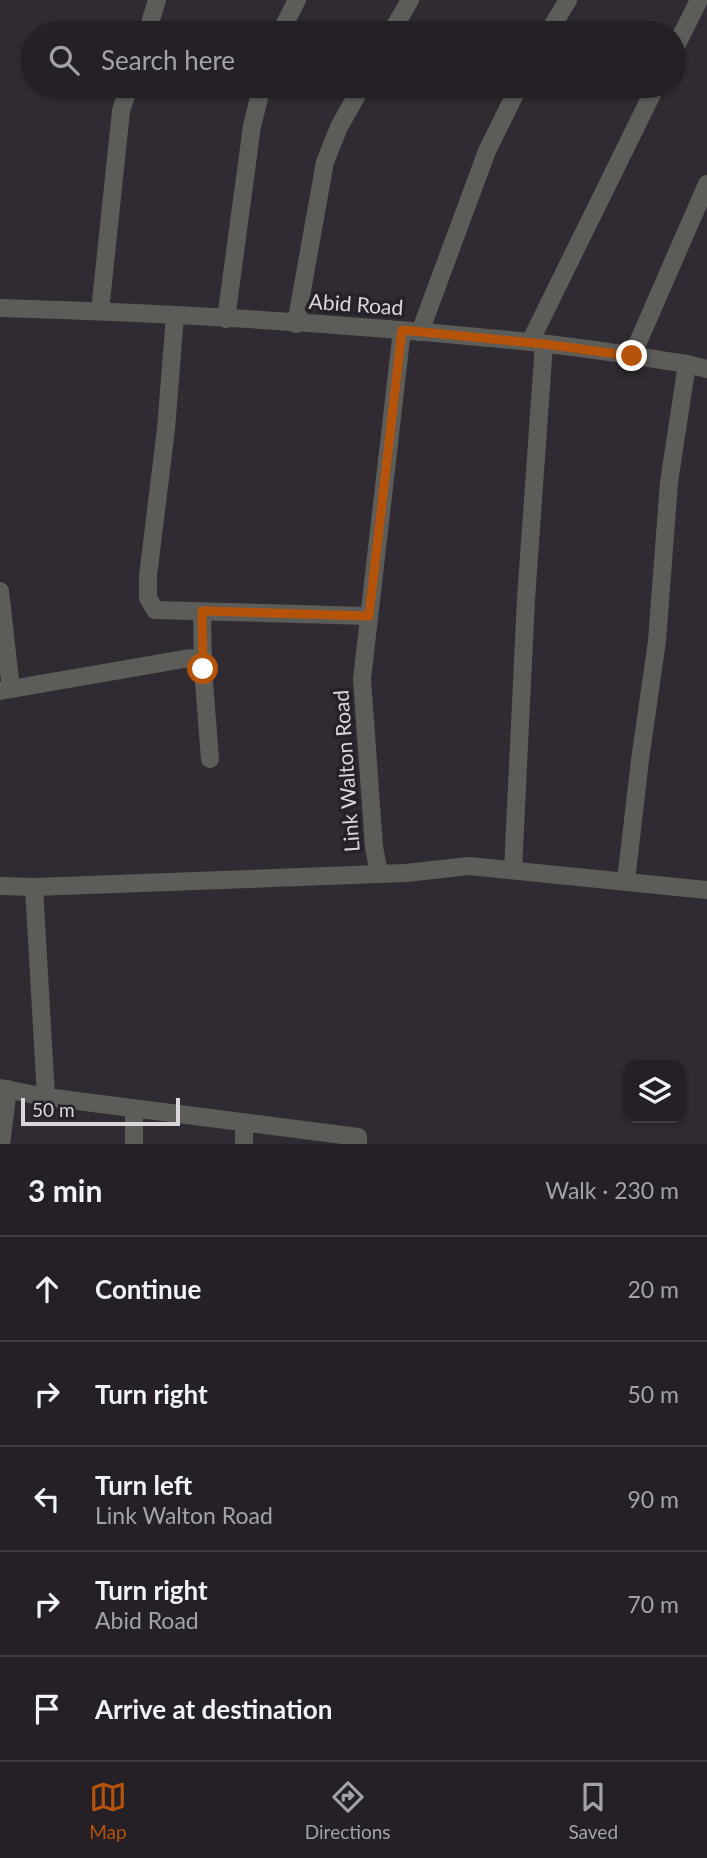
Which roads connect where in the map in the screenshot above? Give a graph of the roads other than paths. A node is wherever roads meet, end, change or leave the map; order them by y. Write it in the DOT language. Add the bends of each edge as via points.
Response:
graph roads {
  1 [pos="158,0"];
  2 [pos="297,0"];
  3 [pos="410,0"];
  4 [pos="568,0"];
  5 [pos="699,0"];
  6 [pos="151,21"];
  7 [pos="286,21"];
  8 [pos="398,21"];
  9 [pos="555,21"];
  10 [pos="686,26"];
  11 [pos="126,98"];
  12 [pos="259,98"];
  13 [pos="355,98"];
  14 [pos="513,98"];
  15 [pos="650,98"];
  16 [pos="707,184"];
  17 [pos="0,309"];
  18 [pos="100,311"];
  19 [pos="175,316"];
  20 [pos="226,319"];
  21 [pos="296,324"];
  22 [pos="411,331"];
  23 [pos="537,343"];
  24 [pos="632,356"];
  25 [pos="687,364"];
  26 [pos="707,369"];
  27 [pos="0,591"];
  28 [pos="202,611"];
  29 [pos="369,616"];
  30 [pos="203,669"];
  31 [pos="6,690"];
  32 [pos="210,759"];
  33 [pos="513,870"];
  34 [pos="379,873"];
  35 [pos="626,881"];
  36 [pos="0,886"];
  37 [pos="34,887"];
  38 [pos="707,890"];
  39 [pos="4,1089"];
  40 [pos="46,1097"];
  41 [pos="134,1108"];
  42 [pos="244,1122"];
  43 [pos="1,1144"];
  44 [pos="134,1144"];
  45 [pos="244,1144"];
  46 [pos="358,1144"];
  1 -- 6 [label="street"];
  2 -- 7 [label="street"];
  3 -- 8 [label="street"];
  4 -- 9 [label="street"];
  5 -- 10 [label="street"];
  11 -- 18 [label="street"];
  12 -- 20 [label="street"];
  13 -- 21 [label="street" via="325,162"];
  14 -- 22 [label="street, Link Walton Road"];
  15 -- 23 [label="street"];
  16 -- 24 [label="street"];
  17 -- 18 [label="street, Abid Road"];
  18 -- 19 [label="street, Abid Road"];
  19 -- 20 [label="street, Abid Road"];
  19 -- 28 [label="street" via="148,598 155,610"];
  20 -- 21 [label="street, Abid Road"];
  21 -- 22 [label="street, Abid Road"];
  22 -- 23 [label="street, Abid Road"];
  22 -- 29 [label="street, Link Walton Road"];
  23 -- 24 [label="street, Abid Road"];
  23 -- 33 [label="street"];
  24 -- 25 [label="street, Abid Road"];
  25 -- 26 [label="street, Abid Road"];
  25 -- 35 [label="street" via="669,482 657,641"];
  27 -- 31 [label="street"];
  28 -- 29 [label="street"];
  28 -- 30 [label="street"];
  29 -- 34 [label="street, Link Walton Road" via="362,679"];
  30 -- 31 [label="street" via="190,658"];
  30 -- 32 [label="street"];
  33 -- 34 [label="street" via="469,866"];
  33 -- 35 [label="street"];
  34 -- 37 [label="street, Link Walton Road"];
  35 -- 38 [label="street"];
  36 -- 37 [label="street, Link Walton Road"];
  37 -- 40 [label="street"];
  39 -- 40 [label="street"];
  39 -- 43 [label="street"];
  40 -- 41 [label="street"];
  41 -- 42 [label="street"];
  41 -- 44 [label="street"];
  42 -- 45 [label="street"];
  42 -- 46 [label="street" via="358,1137"];
}
